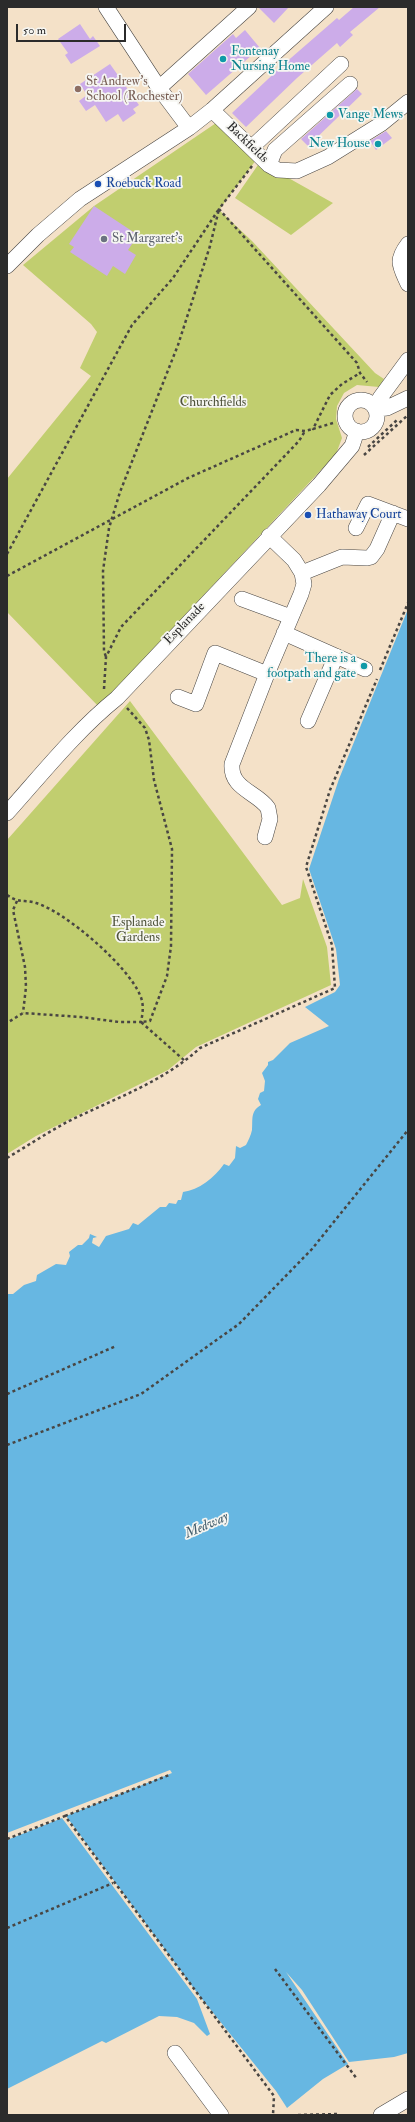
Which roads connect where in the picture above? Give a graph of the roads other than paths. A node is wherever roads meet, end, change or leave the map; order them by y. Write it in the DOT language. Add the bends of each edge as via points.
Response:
graph roads {
  1 [pos="106,7"];
  2 [pos="248,7"];
  3 [pos="326,7"];
  4 [pos="341,64"];
  5 [pos="350,84"];
  6 [pos="159,88"];
  7 [pos="408,102"];
  8 [pos="212,110"];
  9 [pos="189,128"];
  10 [pos="260,156"];
  11 [pos="408,244"];
  12 [pos="7,266"];
  13 [pos="408,284"];
  14 [pos="408,360"];
  15 [pos="408,398"];
  16 [pos="381,408"];
  17 [pos="357,431"];
  18 [pos="393,513"];
  19 [pos="408,519"];
  20 [pos="356,528"];
  21 [pos="269,536"];
  22 [pos="302,573"];
  23 [pos="242,599"];
  24 [pos="291,617"];
  25 [pos="284,633"];
  26 [pos="336,656"];
  27 [pos="365,669"];
  28 [pos="267,674"];
  29 [pos="178,697"];
  30 [pos="308,721"];
  31 [pos="7,813"];
  32 [pos="265,837"];
  33 [pos="175,2053"];
  34 [pos="408,2098"];
  35 [pos="221,2115"];
  36 [pos="381,2115"];
  1 -- 6 [label="street"];
  2 -- 6 [label="street"];
  3 -- 8 [label="street"];
  4 -- 10 [label="street"];
  5 -- 10 [label="street" via="274,150"];
  6 -- 9 [label="street"];
  7 -- 10 [label="street, Backfields" via="381,124 328,158 297,171 278,170"];
  8 -- 9 [label="street"];
  8 -- 10 [label="street, Backfields"];
  9 -- 12 [label="street" via="80,199"];
  11 -- 13 [label="street" via="401,254 399,264"];
  14 -- 16 [label="street" via="380,398"];
  15 -- 16 [label="street"];
  16 -- 17 [label="street" via="373,426 366,431"];
  16 -- 17 [label="street" via="359,401 348,408 346,421"];
  17 -- 21 [label="street, Esplanade" via="352,446 319,485"];
  18 -- 19 [label="street"];
  18 -- 20 [label="street" via="368,504"];
  18 -- 22 [label="street" via="377,549 371,556 342,558"];
  21 -- 22 [label="street" via="294,560"];
  21 -- 31 [label="street, Esplanade"];
  22 -- 24 [label="street" via="303,589"];
  23 -- 24 [label="street"];
  24 -- 25 [label="street"];
  25 -- 26 [label="street"];
  25 -- 28 [label="street"];
  26 -- 27 [label="street"];
  26 -- 30 [label="street"];
  28 -- 29 [label="street" via="215,653 196,704"];
  28 -- 32 [label="street" via="232,767 238,784 268,808 270,819"];
  33 -- 35 [label="street"];
  34 -- 36 [label="street"];
}
